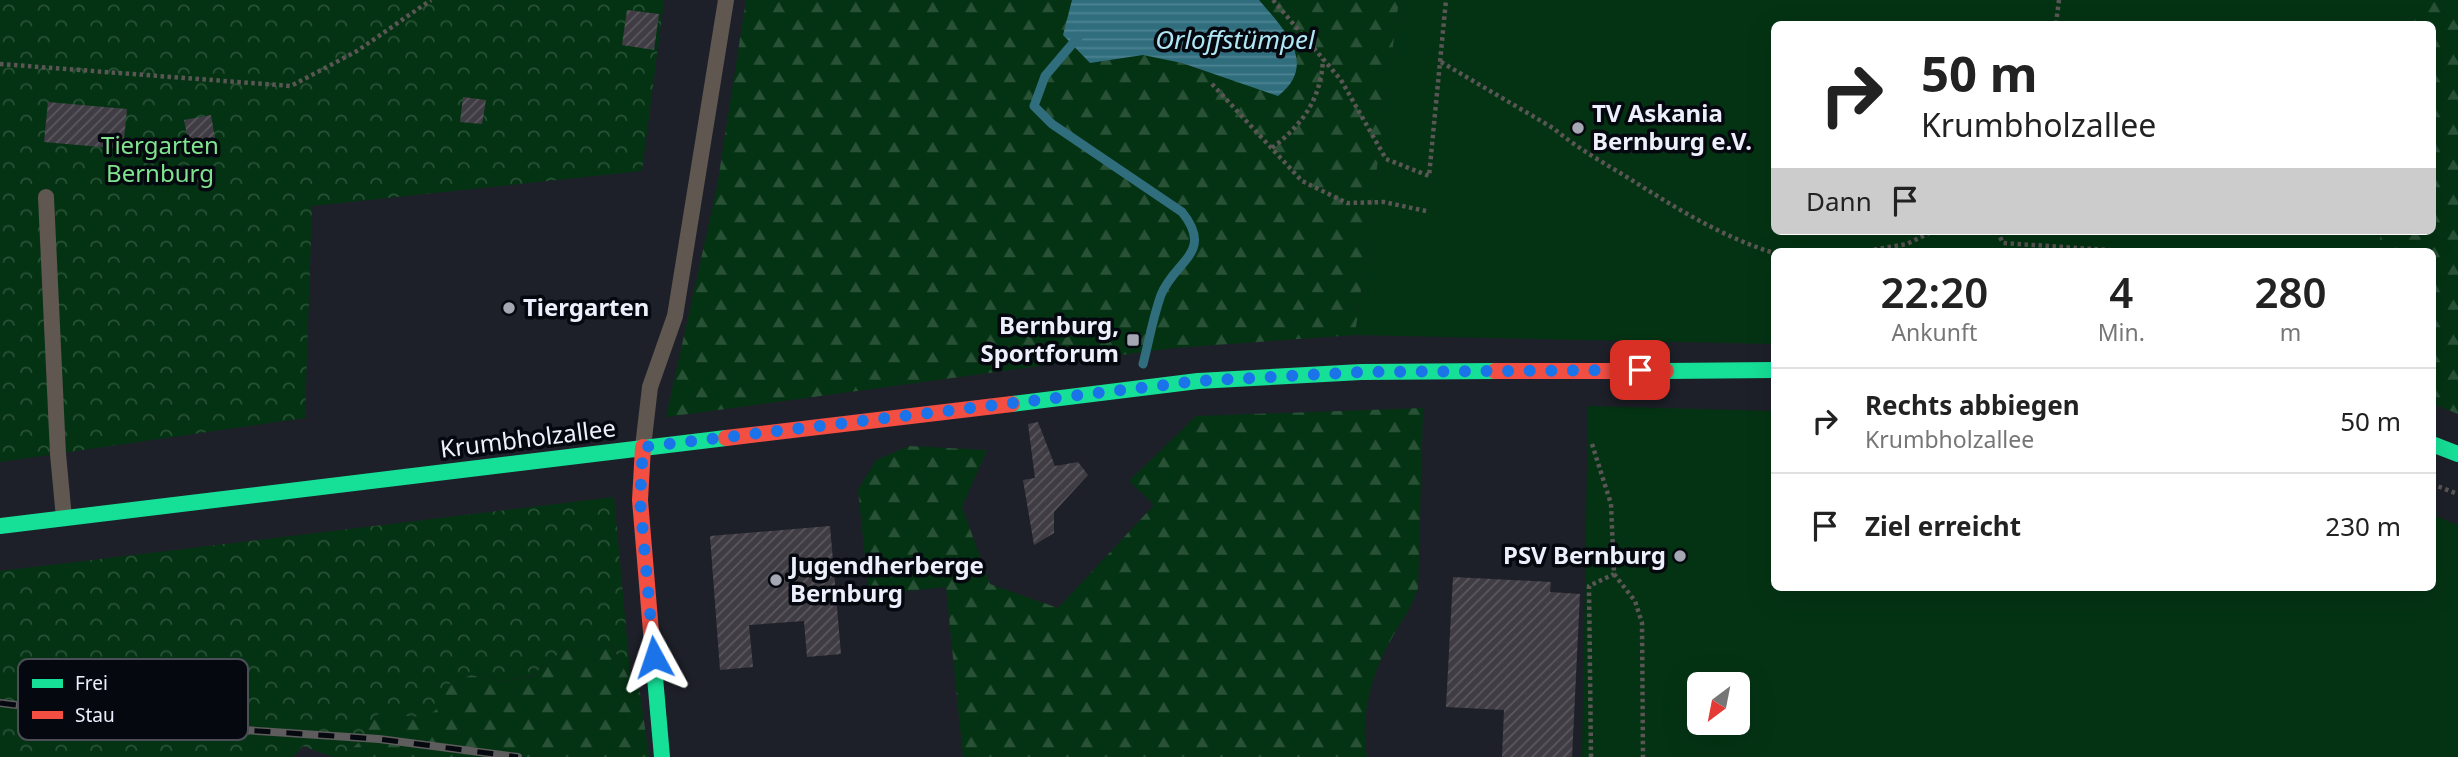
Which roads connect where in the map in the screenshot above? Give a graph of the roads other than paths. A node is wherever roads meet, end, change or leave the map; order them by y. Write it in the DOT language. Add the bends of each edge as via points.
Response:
graph roads {
  1 [pos="726,0"];
  2 [pos="46,197"];
  3 [pos="1771,370"];
  4 [pos="2436,446"];
  5 [pos="643,447"];
  6 [pos="2458,454"];
  7 [pos="64,518"];
  8 [pos="0,526"];
  9 [pos="662,757"];
  1 -- 5 [label="lane" via="676,316 650,387"];
  2 -- 7 [label="lane"];
  3 -- 5 [label="street, Krumbholzallee" via="1361,372 1222,379"];
  4 -- 6 [label="street"];
  5 -- 7 [label="street, Krumbholzallee"];
  5 -- 9 [label="street" via="640,500"];
  7 -- 8 [label="street, Krumbholzallee"];
}
